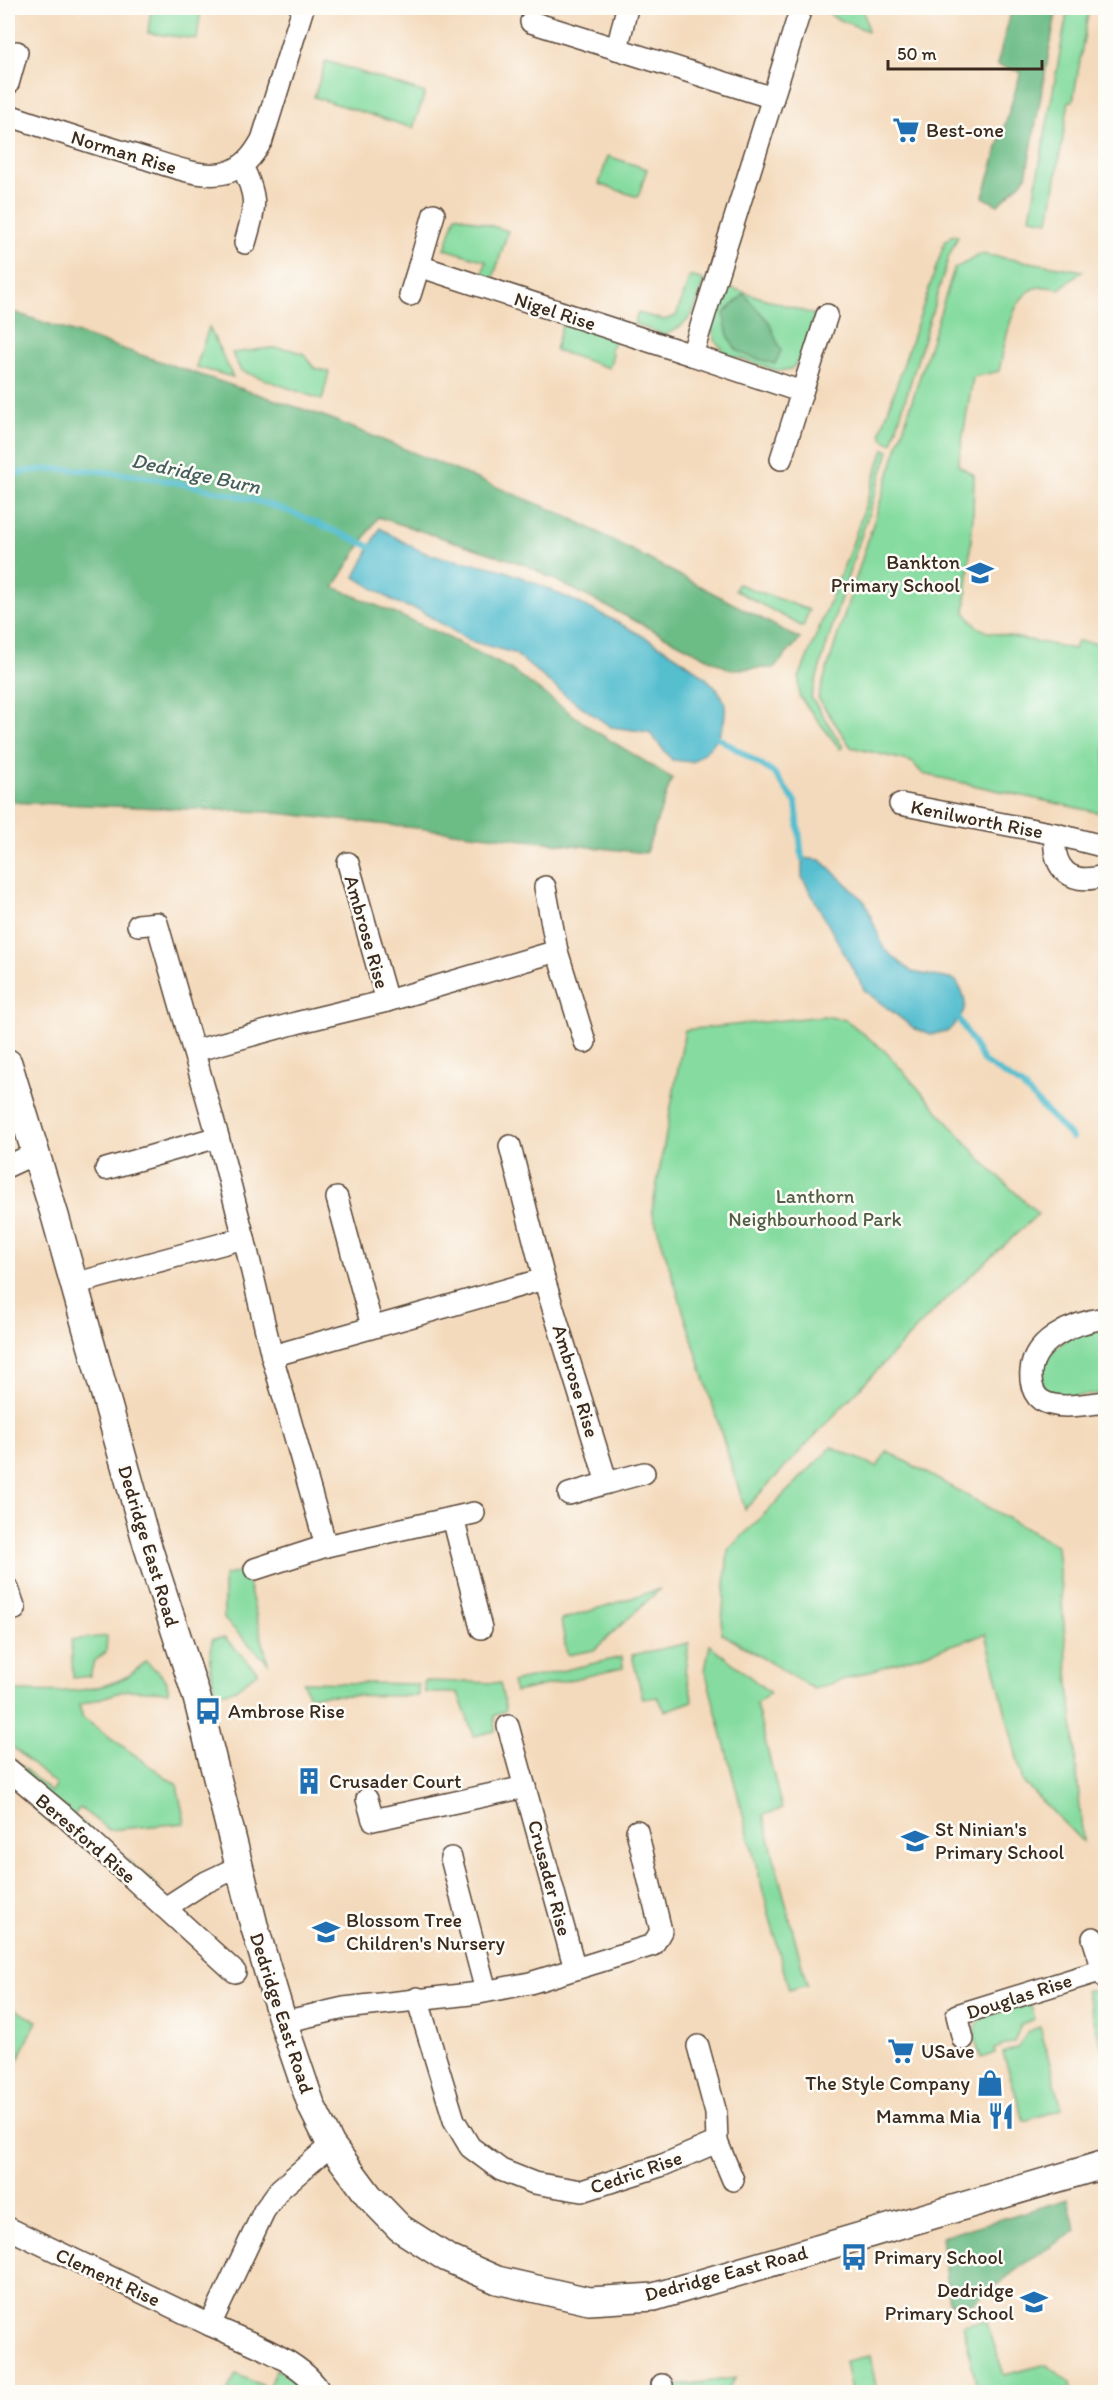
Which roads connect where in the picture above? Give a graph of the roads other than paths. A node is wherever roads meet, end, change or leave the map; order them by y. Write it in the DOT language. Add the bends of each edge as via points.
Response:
graph roads {
  1 [pos="303,8"];
  2 [pos="627,8"];
  3 [pos="801,8"];
  4 [pos="531,22"];
  5 [pos="617,49"];
  6 [pos="17,52"];
  7 [pos="8,84"];
  8 [pos="773,98"];
  9 [pos="8,115"];
  10 [pos="242,166"];
  11 [pos="434,214"];
  12 [pos="245,243"];
  13 [pos="419,266"];
  14 [pos="410,296"];
  15 [pos="827,315"];
  16 [pos="692,355"];
  17 [pos="802,392"];
  18 [pos="781,459"];
  19 [pos="900,804"];
  20 [pos="1055,834"];
  21 [pos="1106,847"];
  22 [pos="348,863"];
  23 [pos="1106,875"];
  24 [pos="545,887"];
  25 [pos="138,925"];
  26 [pos="557,951"];
  27 [pos="387,1001"];
  28 [pos="585,1042"];
  29 [pos="194,1051"];
  30 [pos="8,1063"];
  31 [pos="218,1137"];
  32 [pos="510,1146"];
  33 [pos="36,1153"];
  34 [pos="8,1166"];
  35 [pos="106,1169"];
  36 [pos="338,1198"];
  37 [pos="244,1238"];
  38 [pos="544,1279"];
  39 [pos="74,1284"];
  40 [pos="1106,1318"];
  41 [pos="372,1326"];
  42 [pos="272,1356"];
  43 [pos="1106,1402"];
  44 [pos="644,1473"];
  45 [pos="607,1483"];
  46 [pos="568,1494"];
  47 [pos="474,1513"];
  48 [pos="453,1518"];
  49 [pos="326,1546"];
  50 [pos="255,1569"];
  51 [pos="8,1589"];
  52 [pos="15,1609"];
  53 [pos="481,1628"];
  54 [pos="508,1726"];
  55 [pos="8,1769"];
  56 [pos="525,1786"];
  57 [pos="367,1799"];
  58 [pos="637,1831"];
  59 [pos="451,1858"];
  60 [pos="240,1866"];
  61 [pos="165,1908"];
  62 [pos="1094,1938"];
  63 [pos="575,1969"];
  64 [pos="235,1972"];
  65 [pos="1104,1974"];
  66 [pos="486,1991"];
  67 [pos="417,1998"];
  68 [pos="283,2022"];
  69 [pos="963,2039"];
  70 [pos="698,2046"];
  71 [pos="717,2142"];
  72 [pos="331,2145"];
  73 [pos="1106,2164"];
  74 [pos="733,2180"];
  75 [pos="8,2228"];
  76 [pos="210,2325"];
  77 [pos="320,2392"];
  1 -- 10 [label="street" via="262,140"];
  2 -- 5 [label="street"];
  3 -- 8 [label="street"];
  4 -- 5 [label="street"];
  5 -- 8 [label="street"];
  6 -- 7 [label="street"];
  8 -- 16 [label="street"];
  9 -- 10 [label="street, Norman Rise" via="191,172 223,174"];
  10 -- 12 [label="street" via="254,193 254,212"];
  11 -- 13 [label="street"];
  13 -- 14 [label="street"];
  13 -- 16 [label="street, Nigel Rise"];
  15 -- 17 [label="street"];
  16 -- 17 [label="street, Nigel Rise"];
  17 -- 18 [label="street"];
  19 -- 20 [label="street, Kenilworth Rise"];
  20 -- 21 [label="street, Kenilworth Rise"];
  20 -- 23 [label="street, Kenilworth Rise" via="1055,857 1060,867 1085,878"];
  22 -- 27 [label="street, Ambrose Rise"];
  24 -- 26 [label="street"];
  25 -- 29 [label="street" via="157,923"];
  26 -- 27 [label="street, Ambrose Rise"];
  26 -- 28 [label="street"];
  27 -- 29 [label="street, Ambrose Rise"];
  29 -- 31 [label="street"];
  30 -- 33 [label="street, Dedridge East Road"];
  31 -- 35 [label="street"];
  31 -- 37 [label="street"];
  32 -- 38 [label="street, Ambrose Rise"];
  33 -- 34 [label="street"];
  33 -- 39 [label="street, Dedridge East Road"];
  36 -- 41 [label="street"];
  37 -- 39 [label="street"];
  37 -- 42 [label="street"];
  38 -- 41 [label="street"];
  38 -- 45 [label="street, Ambrose Rise"];
  39 -- 60 [label="street, Dedridge East Road" via="147,1544 197,1698"];
  40 -- 43 [label="street" via="1064,1329 1046,1343 1035,1359 1031,1377 1034,1392 1042,1401 1081,1406"];
  41 -- 42 [label="street"];
  42 -- 49 [label="street"];
  44 -- 45 [label="street"];
  45 -- 46 [label="street"];
  47 -- 48 [label="street"];
  48 -- 49 [label="street"];
  48 -- 53 [label="street"];
  49 -- 50 [label="street"];
  51 -- 52 [label="street"];
  54 -- 56 [label="street, Crusader Rise"];
  55 -- 61 [label="street, Beresford Rise"];
  56 -- 57 [label="street" via="373,1820"];
  56 -- 63 [label="street, Crusader Rise"];
  58 -- 63 [label="street" via="661,1931 653,1945"];
  59 -- 66 [label="street"];
  60 -- 61 [label="street"];
  60 -- 68 [label="street, Dedridge East Road"];
  61 -- 64 [label="street, Beresford Rise"];
  62 -- 65 [label="street, Douglas Rise"];
  63 -- 66 [label="street"];
  65 -- 69 [label="street, Douglas Rise" via="957,2015"];
  66 -- 67 [label="street"];
  67 -- 68 [label="street" via="344,2008"];
  67 -- 71 [label="street, Cedric Rise" via="454,2120 470,2147 501,2170 534,2183 582,2191 663,2165"];
  68 -- 72 [label="street, Dedridge East Road" via="312,2107"];
  70 -- 71 [label="street" via="716,2113"];
  71 -- 74 [label="street"];
  72 -- 73 [label="street, Dedridge East Road" via="369,2196 400,2228 447,2258 497,2280 589,2301 654,2297"];
  72 -- 76 [label="street" via="279,2189 264,2211"];
  75 -- 76 [label="street, Clement Rise"];
  76 -- 77 [label="street, Clement Rise" via="288,2362 314,2381"];
}
